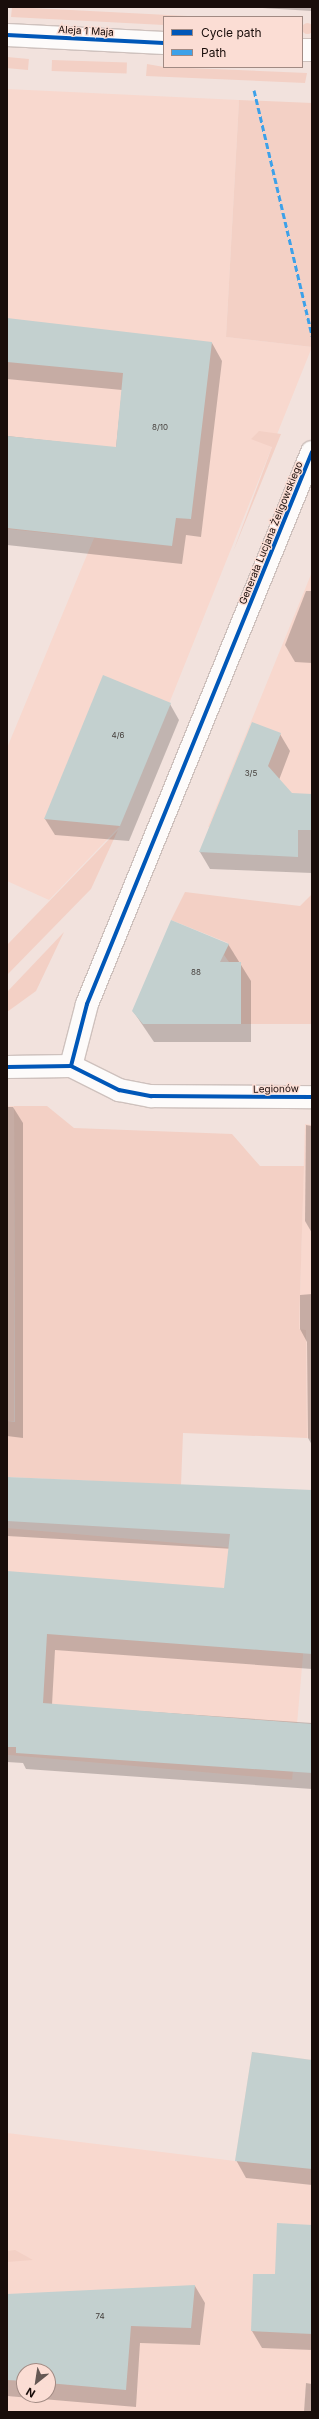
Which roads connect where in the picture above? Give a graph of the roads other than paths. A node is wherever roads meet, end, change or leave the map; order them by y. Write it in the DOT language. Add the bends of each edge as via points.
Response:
graph roads {
  1 [pos="7,35"];
  2 [pos="163,43"];
  3 [pos="312,452"];
  4 [pos="71,1066"];
  5 [pos="7,1067"];
  6 [pos="312,1097"];
  1 -- 2 [label="street, Aleja 1 Maja"];
  3 -- 4 [label="street, Generała Lucjana Żeligowskiego" via="87,1004"];
  4 -- 5 [label="street, Legionów"];
  4 -- 6 [label="street, Legionów" via="119,1090 151,1096"];
}
